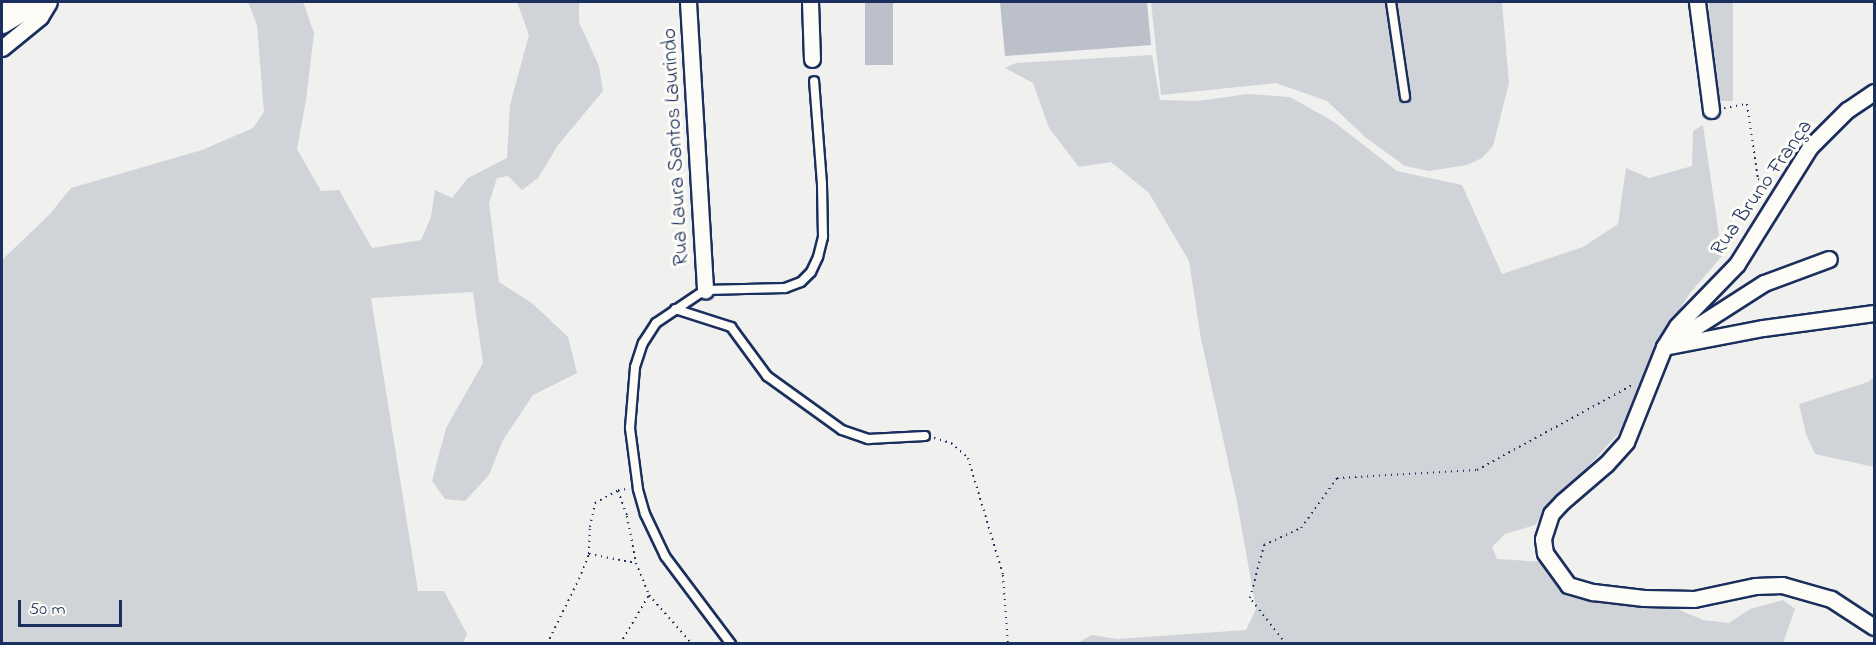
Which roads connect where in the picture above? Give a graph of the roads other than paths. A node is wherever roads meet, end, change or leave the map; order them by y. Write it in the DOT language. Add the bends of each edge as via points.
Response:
graph roads {
  1 [pos="36,2"];
  2 [pos="49,2"];
  3 [pos="688,2"];
  4 [pos="810,2"];
  5 [pos="1391,2"];
  6 [pos="1697,2"];
  7 [pos="2,22"];
  8 [pos="2,48"];
  9 [pos="812,59"];
  10 [pos="814,81"];
  11 [pos="1875,93"];
  12 [pos="1405,97"];
  13 [pos="1711,110"];
  14 [pos="1829,259"];
  15 [pos="705,290"];
  16 [pos="675,309"];
  17 [pos="1875,313"];
  18 [pos="1664,347"];
  19 [pos="925,436"];
  20 [pos="1875,627"];
  21 [pos="731,644"];
  1 -- 7 [label="main road"];
  2 -- 8 [label="street" via="40,17"];
  3 -- 15 [label="street, Rua Laura Santos Laurindo"];
  4 -- 9 [label="street"];
  5 -- 12 [label="lane"];
  6 -- 13 [label="street"];
  10 -- 15 [label="lane" via="823,237 811,272 801,282 785,288"];
  11 -- 18 [label="street, Rua Bruno França" via="1847,110 1816,140 1737,264 1677,326"];
  14 -- 18 [label="street" via="1764,283"];
  15 -- 16 [label="lane"];
  16 -- 19 [label="lane" via="731,327 767,376 842,429 868,438"];
  16 -- 21 [label="lane" via="656,323 643,343 635,367 630,428 638,489 652,534 665,556"];
  17 -- 18 [label="street" via="1754,329"];
  18 -- 20 [label="street, Rua Bruno França" via="1626,442 1551,514 1543,539 1545,553 1568,585 1616,596 1694,599 1755,586 1782,585 1832,599"];
}
